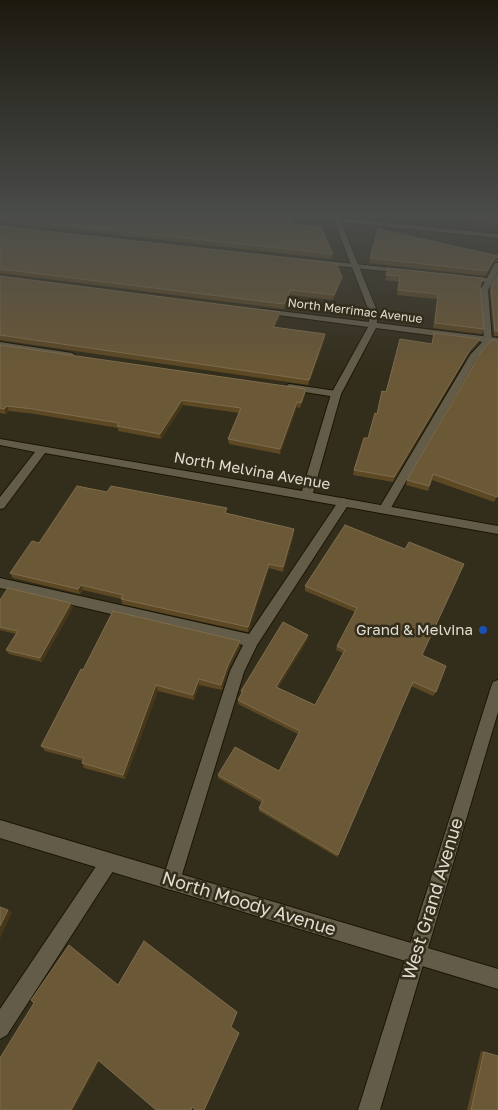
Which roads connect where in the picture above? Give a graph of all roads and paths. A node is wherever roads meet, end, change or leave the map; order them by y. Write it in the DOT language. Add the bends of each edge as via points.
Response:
graph roads {
  1 [pos="356,266"];
  2 [pos="363,267"];
  3 [pos="497,267"];
  4 [pos="412,272"];
  5 [pos="459,277"];
  6 [pos="488,280"];
  7 [pos="255,310"];
  8 [pos="373,325"];
  9 [pos="488,340"];
  10 [pos="498,341"];
  11 [pos="0,345"];
  12 [pos="79,357"];
  13 [pos="276,386"];
  14 [pos="336,394"];
  15 [pos="0,442"];
  16 [pos="43,450"];
  17 [pos="306,496"];
  18 [pos="344,502"];
  19 [pos="0,506"];
  20 [pos="384,510"];
  21 [pos="498,530"];
  22 [pos="0,583"];
  23 [pos="252,641"];
  24 [pos="498,687"];
  25 [pos="0,830"];
  26 [pos="109,862"];
  27 [pos="171,881"];
  28 [pos="416,954"];
  29 [pos="498,979"];
  30 [pos="0,1028"];
  31 [pos="369,1110"];
  1 -- 8 [label="street" via="373,311"];
  2 -- 4 [label="street"];
  3 -- 6 [label="street"];
  5 -- 6 [label="street"];
  6 -- 9 [label="street" via="484,290"];
  7 -- 8 [label="street, North Merrimac Avenue"];
  8 -- 9 [label="street, North Merrimac Avenue"];
  8 -- 14 [label="street"];
  9 -- 10 [label="street, North Merrimac Avenue"];
  9 -- 20 [label="street" via="474,355"];
  11 -- 12 [label="street"];
  13 -- 14 [label="street"];
  14 -- 17 [label="street"];
  15 -- 16 [label="street, North Melvina Avenue"];
  16 -- 17 [label="street, North Melvina Avenue"];
  16 -- 19 [label="street"];
  17 -- 18 [label="street, North Melvina Avenue"];
  18 -- 20 [label="street, North Melvina Avenue"];
  18 -- 23 [label="street"];
  20 -- 21 [label="street, North Melvina Avenue"];
  22 -- 23 [label="street"];
  23 -- 27 [label="street" via="237,671"];
  24 -- 28 [label="street, West Grand Avenue"];
  25 -- 26 [label="street, North Moody Avenue"];
  26 -- 27 [label="street, North Moody Avenue"];
  26 -- 30 [label="street"];
  27 -- 28 [label="street, North Moody Avenue"];
  28 -- 29 [label="street, North Moody Avenue"];
  28 -- 31 [label="street, West Grand Avenue"];
}
